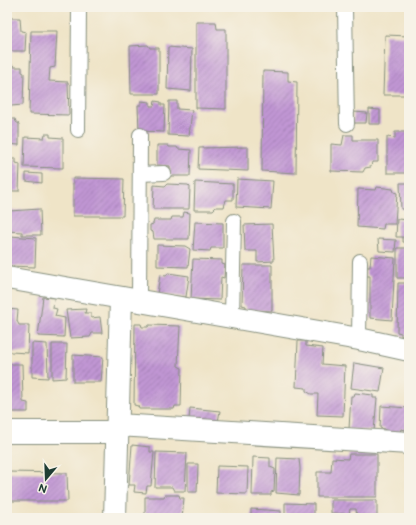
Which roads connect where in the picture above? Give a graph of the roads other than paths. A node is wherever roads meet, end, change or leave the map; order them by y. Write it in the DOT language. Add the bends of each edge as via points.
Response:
graph roads {
  1 [pos="79,7"];
  2 [pos="345,7"];
  3 [pos="347,124"];
  4 [pos="78,130"];
  5 [pos="140,136"];
  6 [pos="164,173"];
  7 [pos="140,174"];
  8 [pos="234,221"];
  9 [pos="360,261"];
  10 [pos="7,278"];
  11 [pos="130,300"];
  12 [pos="232,317"];
  13 [pos="359,340"];
  14 [pos="409,350"];
  15 [pos="117,429"];
  16 [pos="7,432"];
  17 [pos="409,443"];
  18 [pos="115,518"];
  1 -- 4 [label="lane"];
  2 -- 3 [label="lane"];
  5 -- 7 [label="lane"];
  6 -- 7 [label="lane"];
  7 -- 11 [label="lane"];
  8 -- 12 [label="lane"];
  9 -- 13 [label="lane"];
  10 -- 11 [label="street"];
  11 -- 12 [label="street"];
  11 -- 15 [label="street"];
  12 -- 13 [label="street"];
  13 -- 14 [label="street"];
  15 -- 16 [label="street"];
  15 -- 17 [label="street"];
  15 -- 18 [label="street"];
}
